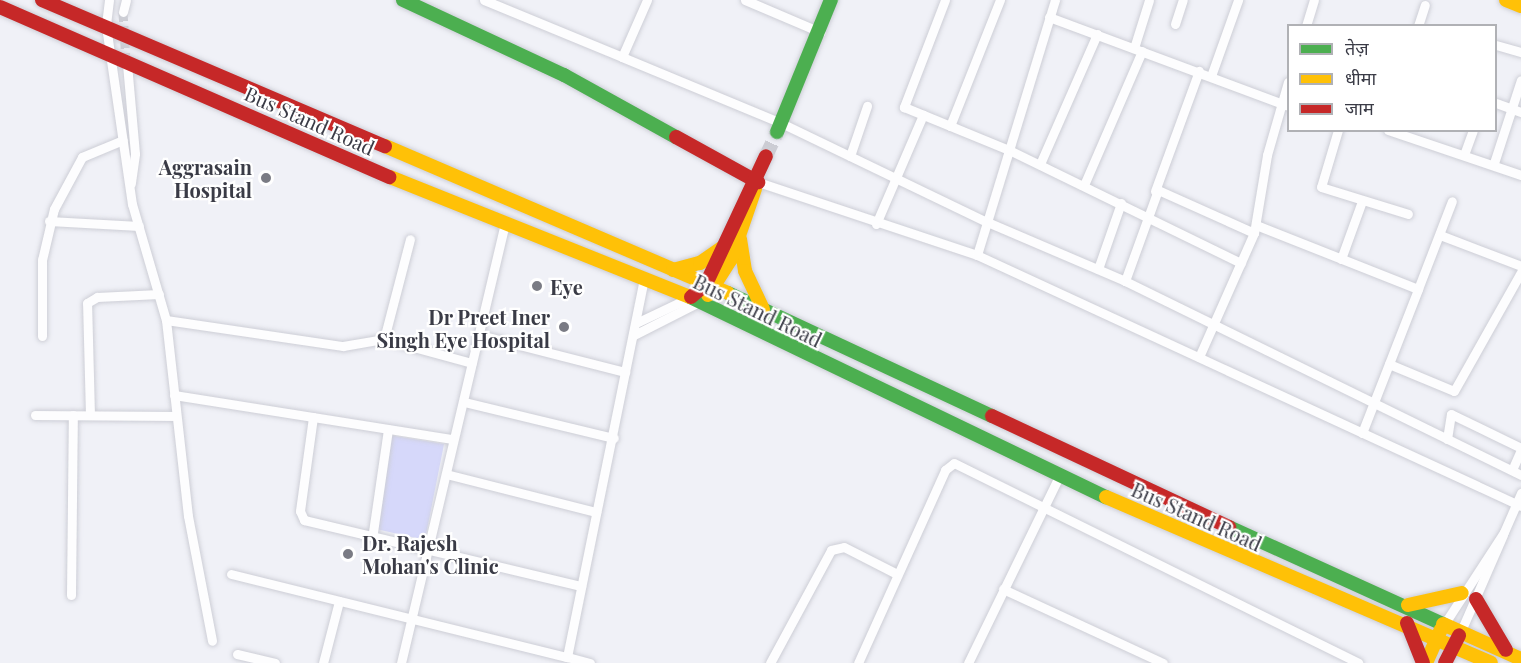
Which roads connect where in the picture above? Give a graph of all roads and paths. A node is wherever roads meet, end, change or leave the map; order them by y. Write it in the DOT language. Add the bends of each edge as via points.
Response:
graph roads {
  1 [pos="42,0"];
  2 [pos="109,0"];
  3 [pos="126,0"];
  4 [pos="403,0"];
  5 [pos="484,0"];
  6 [pos="647,0"];
  7 [pos="745,0"];
  8 [pos="831,0"];
  9 [pos="945,0"];
  10 [pos="1000,0"];
  11 [pos="1055,0"];
  12 [pos="1149,0"];
  13 [pos="1183,0"];
  14 [pos="1238,0"];
  15 [pos="1314,0"];
  16 [pos="1506,0"];
  17 [pos="1425,5"];
  18 [pos="1521,6"];
  19 [pos="0,7"];
  20 [pos="123,12"];
  21 [pos="1050,17"];
  22 [pos="1174,24"];
  23 [pos="1307,24"];
  24 [pos="1419,24"];
  25 [pos="106,26"];
  26 [pos="819,32"];
  27 [pos="1097,34"];
  28 [pos="1497,45"];
  29 [pos="1138,49"];
  30 [pos="1521,52"];
  31 [pos="111,53"];
  32 [pos="622,57"];
  33 [pos="127,64"];
  34 [pos="1199,72"];
  35 [pos="1211,76"];
  36 [pos="1521,80"];
  37 [pos="1497,103"];
  38 [pos="1286,105"];
  39 [pos="867,106"];
  40 [pos="1510,108"];
  41 [pos="1521,112"];
  42 [pos="923,115"];
  43 [pos="950,126"];
  44 [pos="779,128"];
  45 [pos="1337,132"];
  46 [pos="1395,132"];
  47 [pos="1472,132"];
  48 [pos="123,140"];
  49 [pos="1009,150"];
  50 [pos="1465,152"];
  51 [pos="766,156"];
  52 [pos="850,156"];
  53 [pos="1494,163"];
  54 [pos="1040,164"];
  55 [pos="1521,175"];
  56 [pos="894,178"];
  57 [pos="130,185"];
  58 [pos="1084,185"];
  59 [pos="757,186"];
  60 [pos="1155,191"];
  61 [pos="1362,201"];
  62 [pos="1452,201"];
  63 [pos="1121,203"];
  64 [pos="1408,214"];
  65 [pos="1149,216"];
  66 [pos="49,221"];
  67 [pos="505,222"];
  68 [pos="987,222"];
  69 [pos="876,224"];
  70 [pos="139,226"];
  71 [pos="1255,229"];
  72 [pos="1440,235"];
  73 [pos="410,239"];
  74 [pos="740,239"];
  75 [pos="724,246"];
  76 [pos="977,255"];
  77 [pos="1341,259"];
  78 [pos="1241,262"];
  79 [pos="1521,266"];
  80 [pos="1098,269"];
  81 [pos="673,270"];
  82 [pos="1521,272"];
  83 [pos="644,278"];
  84 [pos="1125,281"];
  85 [pos="711,286"];
  86 [pos="1418,289"];
  87 [pos="159,294"];
  88 [pos="696,299"];
  89 [pos="763,309"];
  90 [pos="166,320"];
  91 [pos="636,323"];
  92 [pos="1212,326"];
  93 [pos="480,335"];
  94 [pos="634,335"];
  95 [pos="42,336"];
  96 [pos="384,339"];
  97 [pos="1198,357"];
  98 [pos="472,363"];
  99 [pos="1389,364"];
  100 [pos="625,372"];
  101 [pos="174,395"];
  102 [pos="464,402"];
  103 [pos="1373,405"];
  104 [pos="35,415"];
  105 [pos="73,415"];
  106 [pos="90,415"];
  107 [pos="175,416"];
  108 [pos="313,417"];
  109 [pos="387,429"];
  110 [pos="1362,433"];
  111 [pos="614,438"];
  112 [pos="453,439"];
  113 [pos="1447,439"];
  114 [pos="1521,449"];
  115 [pos="1512,470"];
  116 [pos="446,474"];
  117 [pos="1060,474"];
  118 [pos="1521,475"];
  119 [pos="1521,493"];
  120 [pos="1518,505"];
  121 [pos="1042,509"];
  122 [pos="596,513"];
  123 [pos="373,532"];
  124 [pos="1504,532"];
  125 [pos="430,548"];
  126 [pos="895,573"];
  127 [pos="231,574"];
  128 [pos="581,586"];
  129 [pos="1002,589"];
  130 [pos="1462,593"];
  131 [pos="71,595"];
  132 [pos="1476,599"];
  133 [pos="339,601"];
  134 [pos="1408,605"];
  135 [pos="412,616"];
  136 [pos="1407,623"];
  137 [pos="1445,623"];
  138 [pos="1461,631"];
  139 [pos="1437,638"];
  140 [pos="212,641"];
  141 [pos="1454,646"];
  142 [pos="1506,650"];
  143 [pos="237,654"];
  144 [pos="567,657"];
  145 [pos="1521,659"];
  146 [pos="275,663"];
  147 [pos="323,663"];
  148 [pos="401,663"];
  149 [pos="590,663"];
  150 [pos="770,663"];
  151 [pos="858,663"];
  152 [pos="968,663"];
  153 [pos="1163,663"];
  154 [pos="1358,663"];
  155 [pos="1425,663"];
  156 [pos="1445,663"];
  157 [pos="1488,663"];
  1 -- 25 [label="main road, Bus Stand Road"];
  2 -- 25 [label="street"];
  3 -- 20 [label="street"];
  4 -- 59 [label="main road" via="564,75"];
  5 -- 32 [label="street"];
  6 -- 32 [label="street"];
  7 -- 26 [label="street"];
  8 -- 26 [label="main road"];
  9 -- 42 [label="street" via="903,103"];
  10 -- 43 [label="street"];
  11 -- 21 [label="street"];
  12 -- 29 [label="street"];
  13 -- 22 [label="street"];
  14 -- 35 [label="street"];
  15 -- 23 [label="street"];
  16 -- 18 [label="main road"];
  17 -- 24 [label="street"];
  19 -- 31 [label="main road, Bus Stand Road"];
  21 -- 27 [label="street"];
  21 -- 49 [label="street"];
  25 -- 31 [label="street"];
  25 -- 81 [label="main road, Bus Stand Road"];
  26 -- 44 [label="main road"];
  27 -- 29 [label="street"];
  27 -- 54 [label="street"];
  28 -- 30 [label="street"];
  29 -- 34 [label="street"];
  29 -- 58 [label="street"];
  31 -- 48 [label="street"];
  31 -- 67 [label="main road, Bus Stand Road"];
  32 -- 44 [label="street"];
  33 -- 57 [label="street" via="135,154"];
  34 -- 35 [label="street"];
  34 -- 60 [label="street"];
  35 -- 38 [label="street"];
  36 -- 40 [label="street"];
  37 -- 40 [label="street"];
  38 -- 71 [label="street"];
  39 -- 52 [label="street"];
  40 -- 41 [label="street"];
  40 -- 53 [label="street"];
  42 -- 43 [label="street"];
  42 -- 56 [label="street"];
  43 -- 49 [label="street"];
  44 -- 52 [label="street"];
  45 -- 61 [label="street" via="1319,183"];
  46 -- 50 [label="street"];
  47 -- 50 [label="street"];
  48 -- 57 [label="street"];
  48 -- 66 [label="street" via="76,163"];
  49 -- 54 [label="street"];
  49 -- 68 [label="street"];
  50 -- 53 [label="street"];
  51 -- 59 [label="main road"];
  52 -- 56 [label="street"];
  53 -- 55 [label="street"];
  54 -- 58 [label="street"];
  56 -- 68 [label="street"];
  56 -- 69 [label="street"];
  57 -- 70 [label="street"];
  58 -- 63 [label="street"];
  59 -- 69 [label="street"];
  59 -- 74 [label="main road"];
  59 -- 75 [label="main road"];
  60 -- 65 [label="street"];
  60 -- 71 [label="street"];
  61 -- 64 [label="street"];
  61 -- 77 [label="street"];
  62 -- 72 [label="street"];
  63 -- 65 [label="street"];
  63 -- 80 [label="street"];
  65 -- 78 [label="street"];
  65 -- 84 [label="street"];
  66 -- 70 [label="street"];
  66 -- 95 [label="street" via="42,260"];
  67 -- 83 [label="main road, Bus Stand Road"];
  67 -- 93 [label="street"];
  68 -- 76 [label="street"];
  68 -- 80 [label="street"];
  69 -- 76 [label="street"];
  70 -- 87 [label="street"];
  71 -- 77 [label="street"];
  71 -- 78 [label="street"];
  72 -- 79 [label="street"];
  72 -- 86 [label="street"];
  73 -- 96 [label="street"];
  74 -- 85 [label="main road"];
  74 -- 89 [label="main road" via="745,271"];
  75 -- 81 [label="main road" via="700,262"];
  75 -- 85 [label="main road"];
  76 -- 97 [label="street"];
  77 -- 86 [label="street"];
  78 -- 92 [label="street"];
  80 -- 84 [label="street"];
  81 -- 85 [label="main road, Bus Stand Road"];
  82 -- 99 [label="street" via="1454,391"];
  83 -- 88 [label="main road, Bus Stand Road"];
  83 -- 91 [label="street"];
  84 -- 92 [label="street"];
  85 -- 88 [label="main road"];
  85 -- 89 [label="main road, Bus Stand Road"];
  86 -- 99 [label="street"];
  87 -- 90 [label="street"];
  87 -- 106 [label="street" via="91,298 87,303"];
  88 -- 91 [label="street"];
  88 -- 94 [label="street"];
  88 -- 117 [label="main road, Bus Stand Road" via="854,380"];
  89 -- 134 [label="main road, Bus Stand Road" via="1346,582"];
  90 -- 96 [label="street" via="343,346"];
  90 -- 101 [label="street"];
  91 -- 94 [label="street"];
  92 -- 97 [label="street"];
  92 -- 103 [label="street"];
  93 -- 98 [label="street"];
  93 -- 100 [label="street"];
  94 -- 100 [label="street"];
  96 -- 98 [label="street"];
  97 -- 110 [label="street"];
  98 -- 102 [label="street"];
  99 -- 103 [label="street"];
  100 -- 111 [label="street"];
  101 -- 107 [label="street"];
  101 -- 108 [label="street"];
  102 -- 111 [label="street"];
  102 -- 112 [label="street"];
  103 -- 110 [label="street"];
  103 -- 113 [label="street"];
  104 -- 105 [label="street"];
  105 -- 106 [label="street"];
  105 -- 131 [label="street"];
  106 -- 107 [label="street"];
  107 -- 140 [label="street" via="196,568"];
  108 -- 109 [label="street"];
  108 -- 123 [label="street" via="301,516 308,523"];
  109 -- 112 [label="street"];
  109 -- 123 [label="street"];
  110 -- 120 [label="street"];
  111 -- 122 [label="street"];
  112 -- 116 [label="street"];
  113 -- 114 [label="street" via="1451,414"];
  113 -- 115 [label="street"];
  114 -- 115 [label="street"];
  115 -- 118 [label="street"];
  116 -- 122 [label="street"];
  116 -- 125 [label="street"];
  117 -- 121 [label="street"];
  117 -- 136 [label="main road, Bus Stand Road" via="1220,550"];
  119 -- 120 [label="street"];
  120 -- 124 [label="street"];
  121 -- 126 [label="street" via="949,465"];
  121 -- 129 [label="street"];
  121 -- 154 [label="street"];
  122 -- 128 [label="street"];
  123 -- 125 [label="street"];
  124 -- 130 [label="street"];
  124 -- 132 [label="street"];
  125 -- 128 [label="street"];
  125 -- 135 [label="street"];
  126 -- 150 [label="street" via="844,547 831,550"];
  126 -- 151 [label="street"];
  127 -- 133 [label="street"];
  128 -- 144 [label="street"];
  129 -- 152 [label="street"];
  129 -- 153 [label="street"];
  130 -- 134 [label="main road"];
  130 -- 137 [label="street"];
  132 -- 138 [label="street"];
  132 -- 142 [label="main road"];
  133 -- 135 [label="street"];
  133 -- 147 [label="street"];
  134 -- 137 [label="main road, Bus Stand Road"];
  135 -- 144 [label="street"];
  135 -- 148 [label="street"];
  136 -- 139 [label="main road, Bus Stand Road"];
  136 -- 155 [label="main road"];
  137 -- 138 [label="main road, Bus Stand Road"];
  137 -- 139 [label="main road"];
  138 -- 141 [label="main road"];
  138 -- 142 [label="main road, Bus Stand Road"];
  139 -- 141 [label="main road, Bus Stand Road"];
  139 -- 155 [label="main road"];
  141 -- 156 [label="main road"];
  141 -- 157 [label="main road, Bus Stand Road"];
  142 -- 145 [label="main road, Bus Stand Road"];
  143 -- 146 [label="street"];
  144 -- 149 [label="street"];
}
